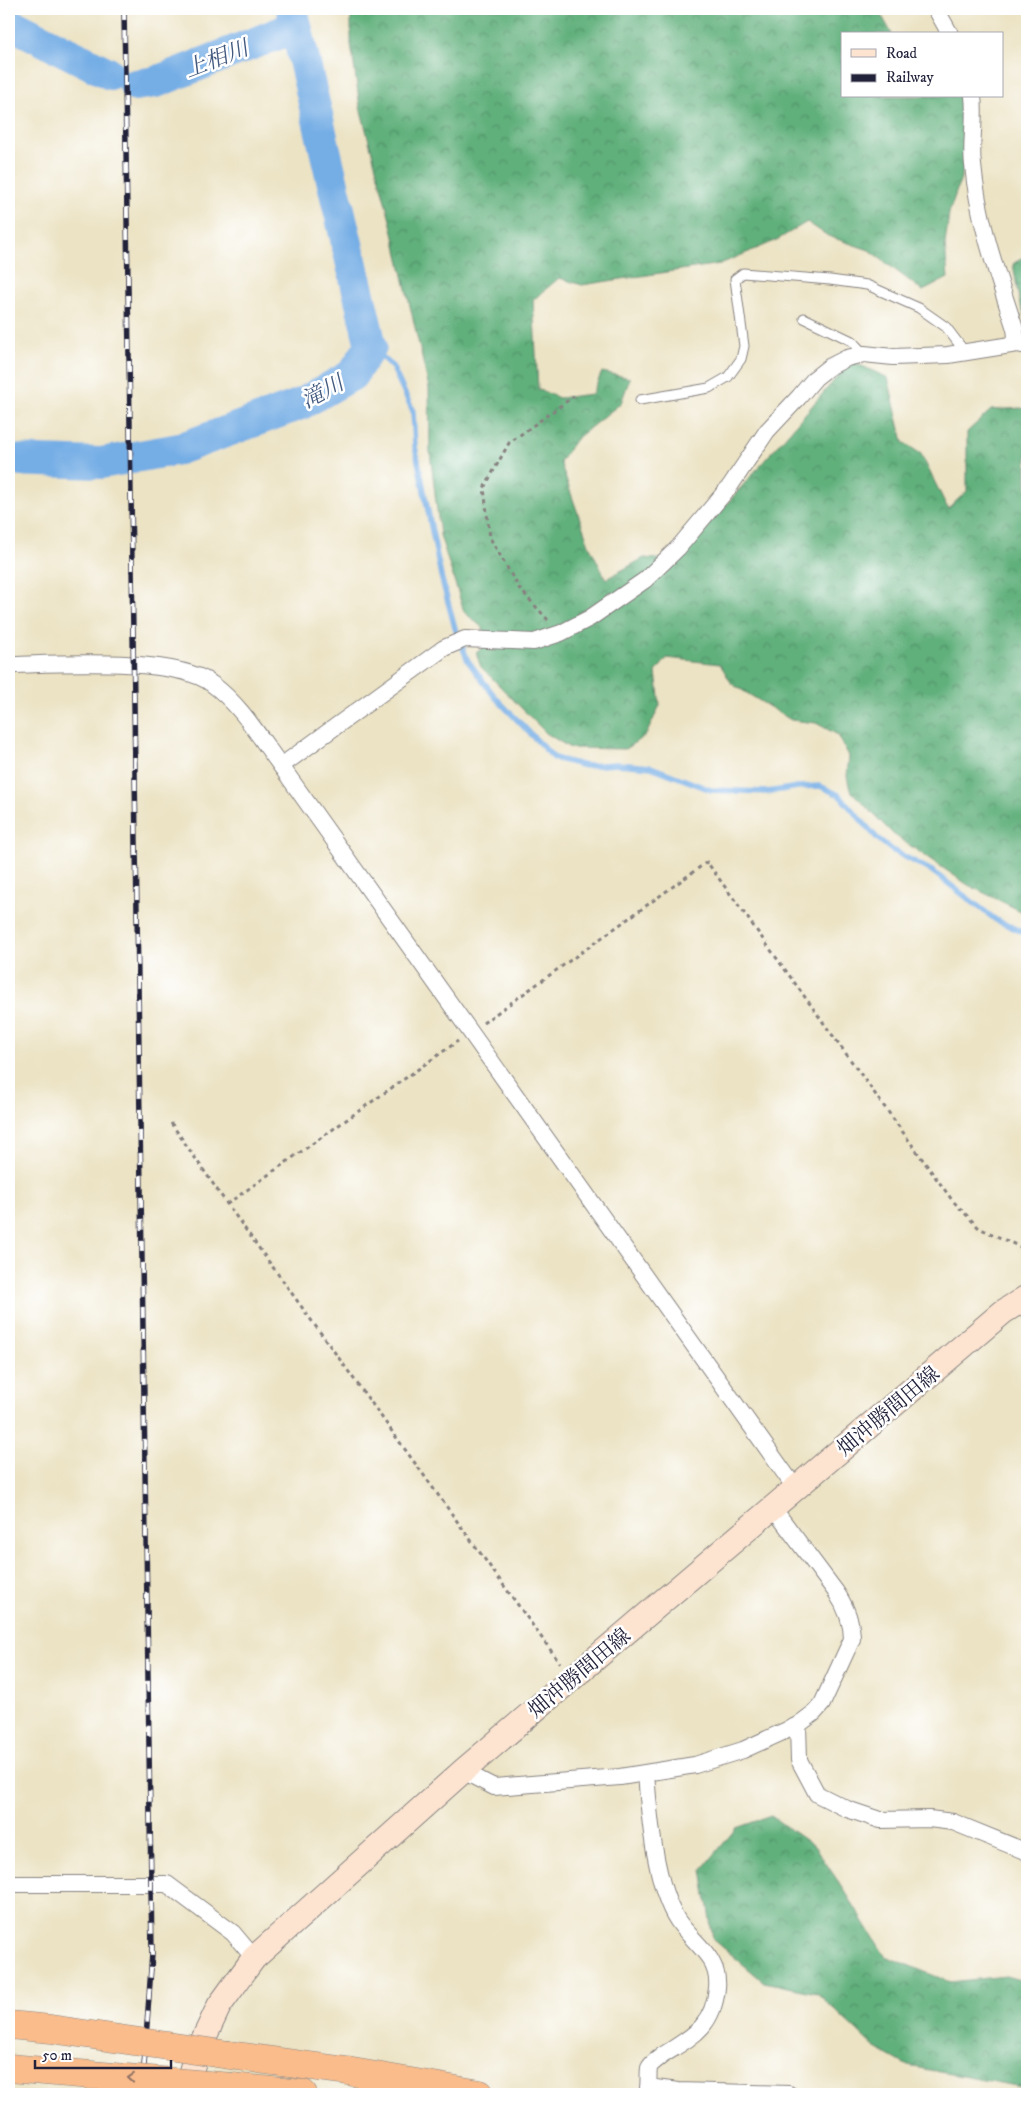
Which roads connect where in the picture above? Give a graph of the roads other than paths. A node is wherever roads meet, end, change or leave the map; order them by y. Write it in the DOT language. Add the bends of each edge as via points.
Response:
graph roads {
  1 [pos="936,9"];
  2 [pos="949,32"];
  3 [pos="973,98"];
  4 [pos="804,318"];
  5 [pos="1022,345"];
  6 [pos="965,352"];
  7 [pos="864,354"];
  8 [pos="640,400"];
  9 [pos="9,665"];
  10 [pos="281,766"];
  11 [pos="1027,1297"];
  12 [pos="796,1489"];
  13 [pos="773,1508"];
  14 [pos="798,1725"];
  15 [pos="463,1771"];
  16 [pos="646,1773"];
  17 [pos="1027,1852"];
  18 [pos="9,1884"];
  19 [pos="254,1958"];
  20 [pos="9,2025"];
  21 [pos="9,2068"];
  22 [pos="185,2094"];
  23 [pos="303,2094"];
  24 [pos="480,2094"];
  25 [pos="788,2094"];
  1 -- 2 [label="street"];
  3 -- 5 [label="street" via="976,116 972,163 977,200"];
  4 -- 7 [label="lane" via="852,341"];
  5 -- 6 [label="street"];
  6 -- 7 [label="street" via="893,357"];
  6 -- 8 [label="lane" via="946,327 919,308 867,285 743,273 735,279 744,346 741,359 728,377 709,388"];
  7 -- 10 [label="street" via="847,358 814,378 767,431 713,507 645,580 590,618 561,633 534,642 465,639 444,648"];
  9 -- 10 [label="street" via="119,664 187,671 210,682 231,699"];
  10 -- 12 [label="street"];
  11 -- 12 [label="main road, 畑沖勝間田線" via="1003,1312"];
  12 -- 13 [label="main road, 畑沖勝間田線"];
  13 -- 14 [label="street" via="841,1599 852,1628 852,1640 822,1704"];
  13 -- 15 [label="main road, 畑沖勝間田線"];
  14 -- 16 [label="street" via="743,1750 695,1765"];
  14 -- 17 [label="street" via="798,1760 817,1794 880,1820 953,1822"];
  15 -- 16 [label="street" via="494,1787"];
  15 -- 19 [label="main road, 畑沖勝間田線"];
  16 -- 25 [label="street" via="649,1814 663,1890 677,1919 709,1955 716,1970 717,1988 708,2020 699,2032 656,2060 650,2068 648,2087"];
  18 -- 19 [label="street" via="167,1884 232,1933"];
  19 -- 22 [label="main road, 畑沖勝間田線" via="220,2006 195,2057"];
  20 -- 24 [label="highway, bridge" via="347,2070"];
  23 -- 21 [label="highway, one-way, bridge"];
}
